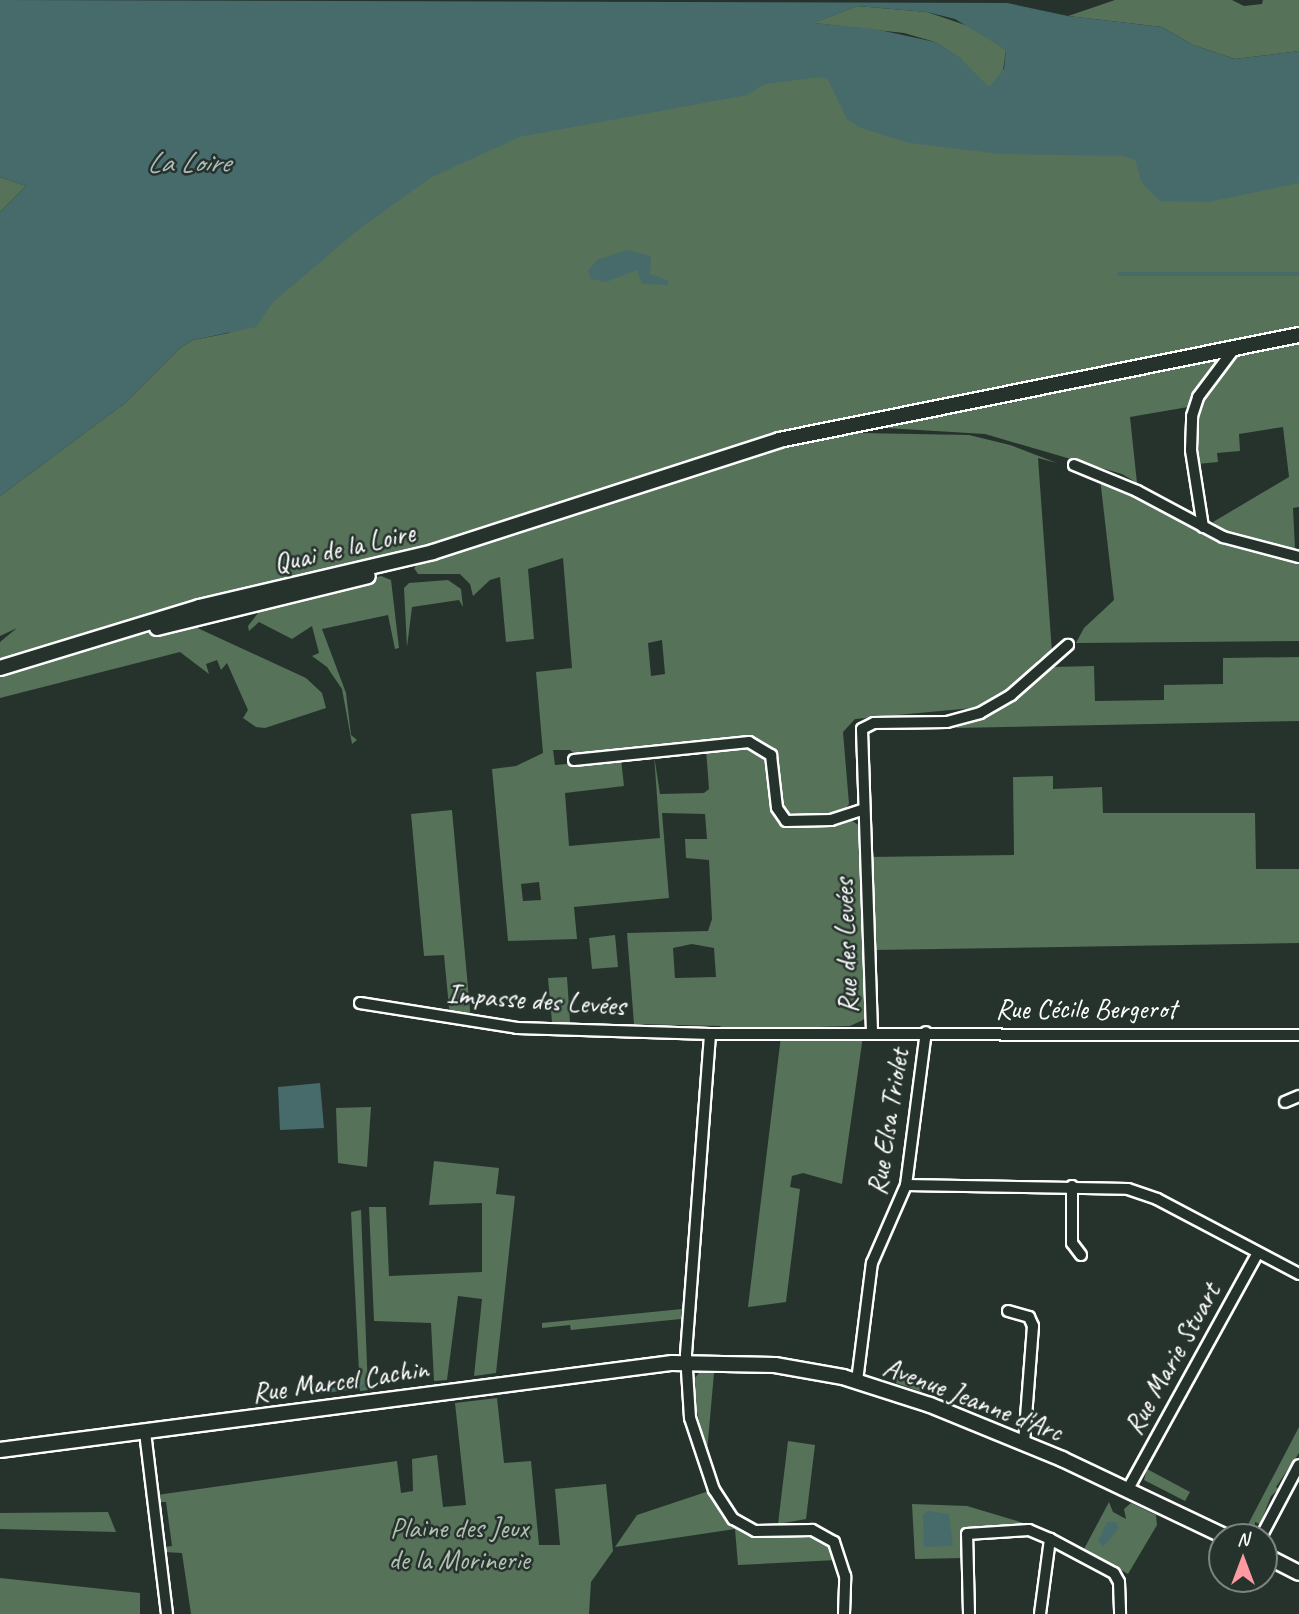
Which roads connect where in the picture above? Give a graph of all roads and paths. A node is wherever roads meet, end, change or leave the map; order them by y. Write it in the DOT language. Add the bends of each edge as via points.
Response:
graph roads {
  1 [pos="1299,335"];
  2 [pos="1235,348"];
  3 [pos="1074,466"];
  4 [pos="1203,527"];
  5 [pos="1299,557"];
  6 [pos="1068,645"];
  7 [pos="0,668"];
  8 [pos="574,760"];
  9 [pos="862,810"];
  10 [pos="360,1003"];
  11 [pos="872,1031"];
  12 [pos="926,1031"];
  13 [pos="710,1034"];
  14 [pos="1299,1035"];
  15 [pos="1299,1096"];
  16 [pos="1285,1102"];
  17 [pos="906,1185"];
  18 [pos="1072,1186"];
  19 [pos="1258,1252"];
  20 [pos="1081,1255"];
  21 [pos="1299,1274"];
  22 [pos="1008,1311"];
  23 [pos="686,1362"];
  24 [pos="857,1381"];
  25 [pos="145,1432"];
  26 [pos="1024,1443"];
  27 [pos="0,1450"];
  28 [pos="1299,1465"];
  29 [pos="1128,1489"];
  30 [pos="1268,1523"];
  31 [pos="1208,1528"];
  32 [pos="1050,1539"];
  33 [pos="1278,1562"];
  34 [pos="1299,1573"];
  35 [pos="167,1614"];
  36 [pos="844,1614"];
  37 [pos="969,1614"];
  38 [pos="1040,1614"];
  39 [pos="1120,1614"];
  1 -- 2 [label="main road, Quai de la Loire"];
  2 -- 4 [label="street" via="1198,397 1192,416 1191,450"];
  2 -- 7 [label="main road, Quai de la Loire" via="779,440 433,552 199,607"];
  3 -- 4 [label="street" via="1112,479"];
  4 -- 5 [label="street" via="1233,541"];
  6 -- 9 [label="street, Rue des Levées" via="1012,695 980,713 947,722 882,722 864,727 860,738"];
  8 -- 9 [label="street" via="749,742 771,755 776,808 786,821 831,820"];
  9 -- 11 [label="street, Rue des Levées"];
  10 -- 13 [label="street, Impasse des Levées" via="517,1028"];
  11 -- 12 [label="street, Rue Cécile Bergerot"];
  11 -- 13 [label="street, Rue des Levées"];
  12 -- 14 [label="street, Rue Cécile Bergerot"];
  12 -- 17 [label="street, Rue Elsa Triolet"];
  13 -- 23 [label="street"];
  15 -- 16 [label="street"];
  17 -- 18 [label="street"];
  17 -- 24 [label="street, Rue Elsa Triolet" via="872,1263"];
  18 -- 19 [label="street" via="1144,1194"];
  18 -- 20 [label="street" via="1072,1242"];
  19 -- 21 [label="street"];
  19 -- 29 [label="street, Rue Marie Stuart"];
  22 -- 26 [label="street" via="1029,1317 1032,1326"];
  23 -- 24 [label="main road, Avenue Jeanne d'Arc" via="775,1365"];
  23 -- 25 [label="main road, Rue Marcel Cachin"];
  23 -- 36 [label="street" via="690,1418 713,1490 725,1511 755,1531 812,1530 834,1542 845,1576"];
  24 -- 26 [label="main road, Avenue Jeanne d'Arc"];
  25 -- 27 [label="main road, Rue Marcel Cachin"];
  25 -- 35 [label="street"];
  26 -- 29 [label="main road, Avenue Jeanne d'Arc"];
  28 -- 30 [label="street"];
  29 -- 31 [label="main road, Avenue Jeanne d'Arc"];
  32 -- 37 [label="street" via="1029,1530 967,1534"];
  32 -- 38 [label="street"];
  32 -- 39 [label="street" via="1114,1573 1119,1582"];
  33 -- 34 [label="main road"];
}
